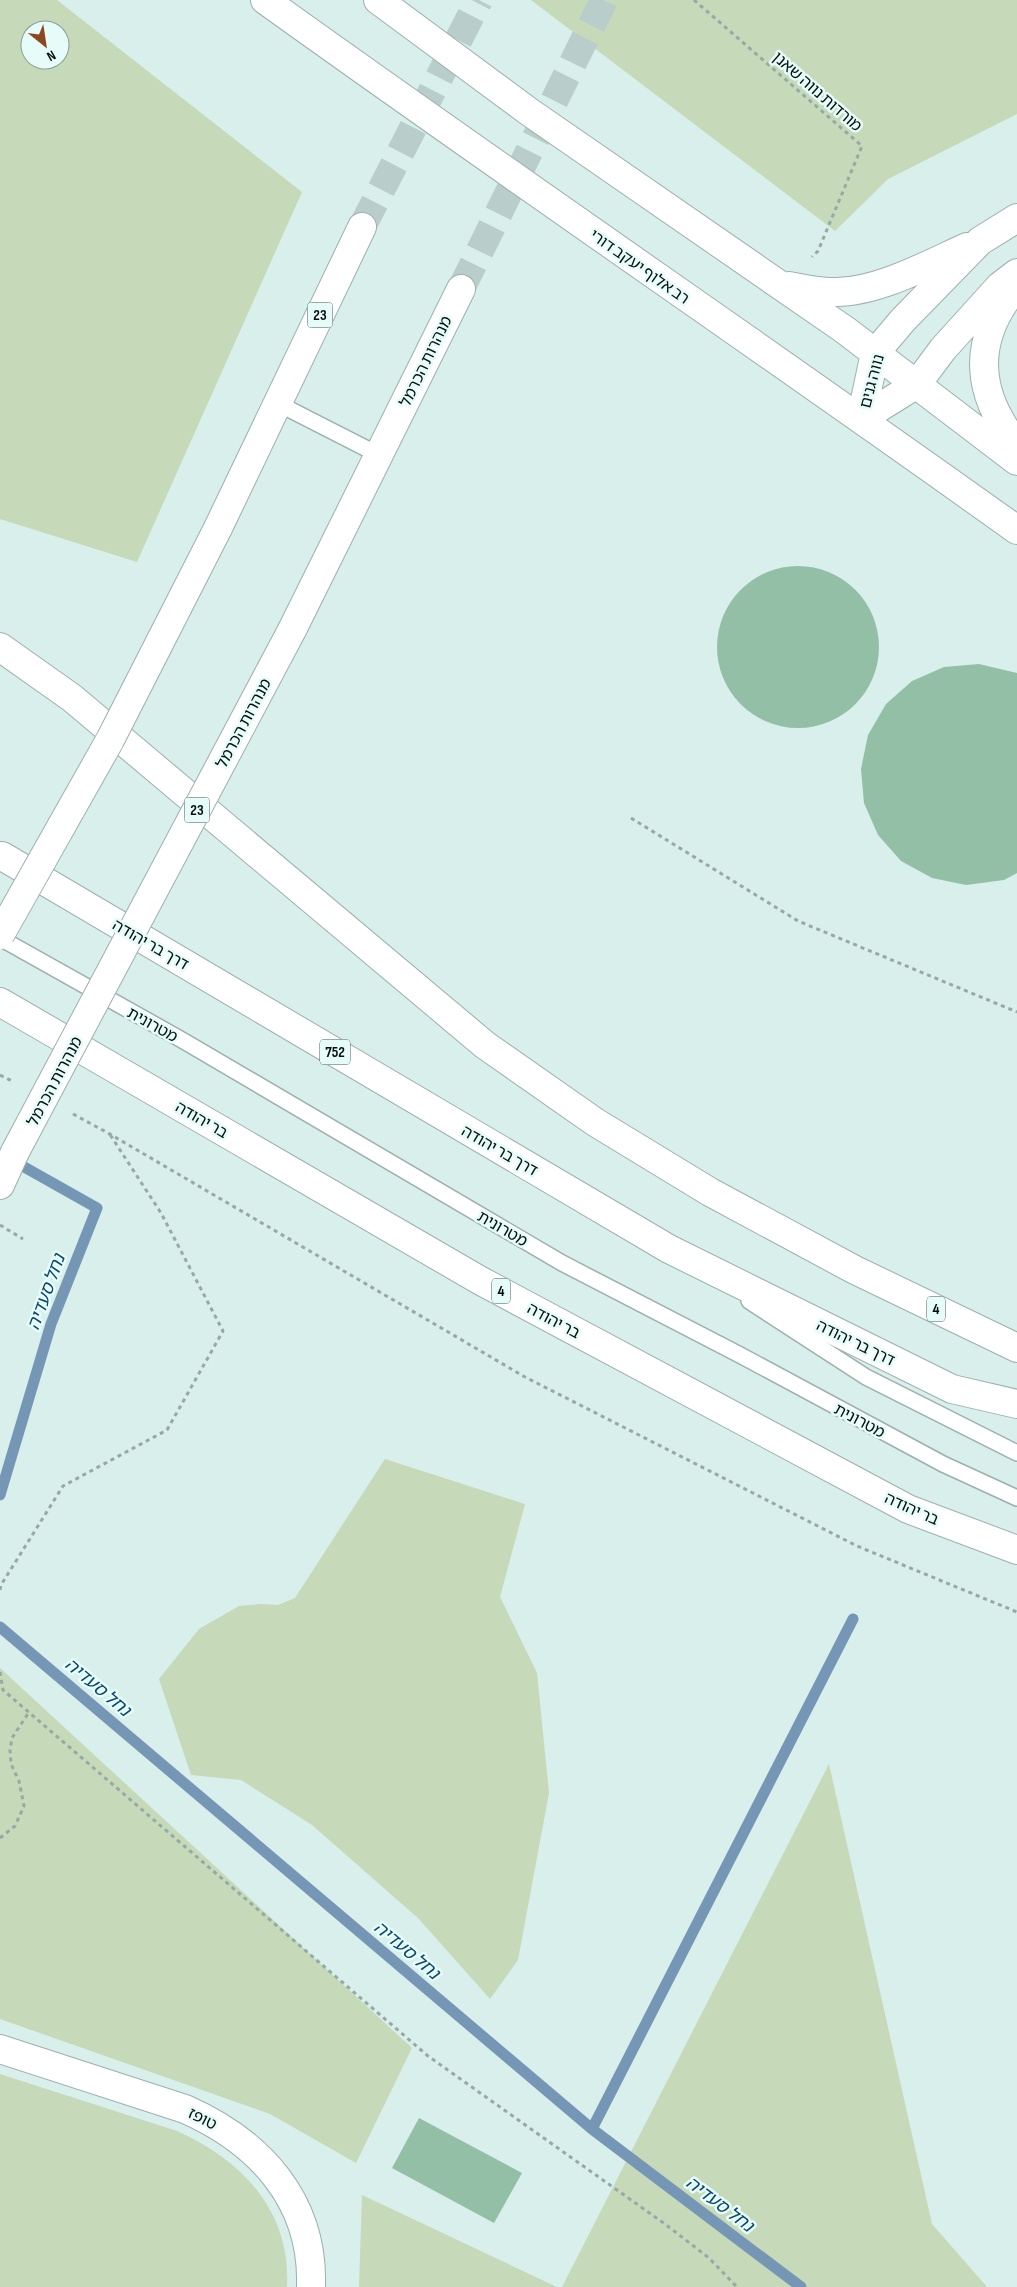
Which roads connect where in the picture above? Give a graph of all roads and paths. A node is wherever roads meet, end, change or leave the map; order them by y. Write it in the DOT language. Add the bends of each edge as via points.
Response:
graph roads {
  1 [pos="265,0"];
  2 [pos="378,0"];
  3 [pos="694,0"];
  4 [pos="1017,218"];
  5 [pos="362,227"];
  6 [pos="980,241"];
  7 [pos="818,251"];
  8 [pos="1017,273"];
  9 [pos="782,284"];
  10 [pos="1017,287"];
  11 [pos="461,289"];
  12 [pos="875,353"];
  13 [pos="917,384"];
  14 [pos="278,403"];
  15 [pos="861,419"];
  16 [pos="1017,446"];
  17 [pos="378,455"];
  18 [pos="1017,460"];
  19 [pos="1017,530"];
  20 [pos="0,646"];
  21 [pos="631,818"];
  22 [pos="1,856"];
  23 [pos="0,937"];
  24 [pos="0,1002"];
  25 [pos="1017,1012"];
  26 [pos="0,1075"];
  27 [pos="13,1082"];
  28 [pos="0,1185"];
  29 [pos="0,1225"];
  30 [pos="23,1239"];
  31 [pos="669,1249"];
  32 [pos="1017,1348"];
  33 [pos="1017,1404"];
  34 [pos="1017,1453"];
  35 [pos="1017,1498"];
  36 [pos="1017,1550"];
  37 [pos="0,1590"];
  38 [pos="1017,1612"];
  39 [pos="0,1672"];
  40 [pos="29,1712"];
  41 [pos="0,1838"];
  42 [pos="0,2049"];
  43 [pos="312,2287"];
  44 [pos="737,2287"];
  1 -- 15 [label="main road, רב אלוף יעקב דורי"];
  2 -- 9 [label="main road" via="528,111"];
  3 -- 7 [label="path, מורדות נווה שאנן" via="862,146"];
  4 -- 6 [label="main road, נווה גנים"];
  5 -- 14 [label="main road, 23"];
  6 -- 9 [label="main road" via="912,271 857,289 816,291"];
  6 -- 12 [label="main road, נווה גנים"];
  8 -- 13 [label="main road, נווה גנים" via="1000,286 943,349"];
  9 -- 12 [label="main road"];
  10 -- 16 [label="main road" via="1000,309 986,345 985,380 995,415"];
  11 -- 17 [label="main road, מנהרות הכרמל / 23"];
  12 -- 13 [label="main road"];
  12 -- 15 [label="main road, נווה גנים"];
  13 -- 15 [label="main road, נווה גנים"];
  13 -- 18 [label="main road"];
  14 -- 17 [label="lane"];
  14 -- 23 [label="main road, 23, bridge" via="110,740"];
  15 -- 19 [label="main road, רב אלוף יעקב דורי"];
  17 -- 28 [label="main road, מנהרות הכרמל / 23, bridge" via="292,630"];
  20 -- 32 [label="main road, 4" via="72,698 485,1045 595,1122 710,1192 855,1270"];
  21 -- 25 [label="path" via="798,921"];
  22 -- 31 [label="main road, דרך בר יהודה / 752"];
  23 -- 35 [label="lane, מטרונית" via="562,1263 943,1464"];
  24 -- 36 [label="main road, בר יהודה / 4" via="481,1281 908,1509"];
  26 -- 27 [label="path"];
  29 -- 30 [label="path"];
  31 -- 33 [label="main road, דרך בר יהודה" via="952,1390"];
  31 -- 34 [label="lane" via="866,1377"];
  37 -- 38 [label="path" via="64,1486 167,1430 223,1331 161,1213 108,1132 525,1377 858,1546"];
  39 -- 40 [label="path" via="3,1690"];
  40 -- 41 [label="path" via="12,1738 10,1750 24,1806 15,1826"];
  40 -- 44 [label="path" via="428,2056 665,2224 710,2258"];
  42 -- 43 [label="main road, טופז" via="186,2109 211,2120 237,2138 261,2157 282,2181 309,2244"];
}
